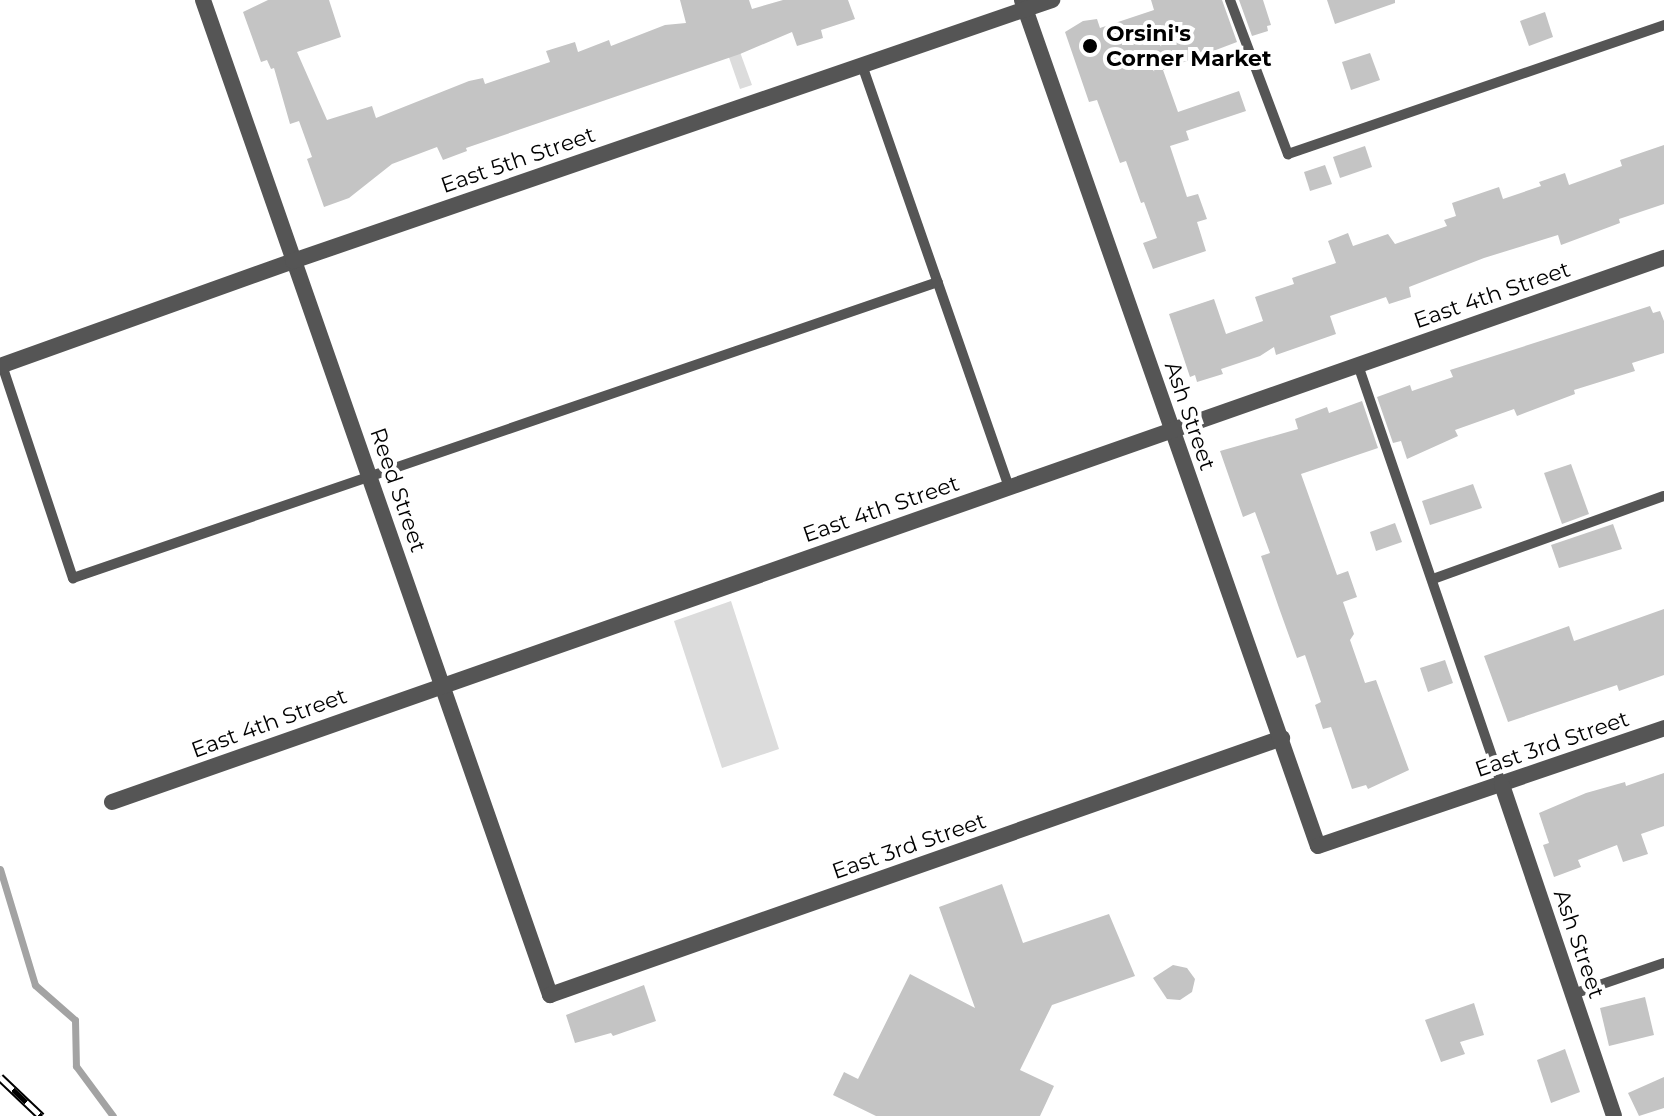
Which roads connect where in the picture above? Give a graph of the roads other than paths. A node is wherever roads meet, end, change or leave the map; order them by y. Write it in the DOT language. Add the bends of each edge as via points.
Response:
graph roads {
  1 [pos="203,0"];
  2 [pos="1052,0"];
  3 [pos="1230,0"];
  4 [pos="1024,5"];
  5 [pos="1664,25"];
  6 [pos="862,65"];
  7 [pos="1664,258"];
  8 [pos="293,261"];
  9 [pos="938,282"];
  10 [pos="1,365"];
  11 [pos="1358,365"];
  12 [pos="1172,430"];
  13 [pos="369,476"];
  14 [pos="1009,488"];
  15 [pos="1664,496"];
  16 [pos="1433,579"];
  17 [pos="443,684"];
  18 [pos="1664,728"];
  19 [pos="1282,738"];
  20 [pos="1502,785"];
  21 [pos="112,802"];
  22 [pos="1318,846"];
  23 [pos="1664,963"];
  24 [pos="1573,994"];
  25 [pos="550,995"];
  26 [pos="1614,1116"];
  1 -- 8 [label="street, Reed Street"];
  2 -- 4 [label="street, East 5th Street"];
  3 -- 5 [label="lane" via="1288,154"];
  4 -- 6 [label="street, East 5th Street"];
  4 -- 12 [label="street, Ash Street"];
  6 -- 8 [label="street, East 5th Street"];
  6 -- 9 [label="lane"];
  7 -- 11 [label="street, East 4th Street"];
  8 -- 10 [label="street, East 5th Street"];
  8 -- 13 [label="street, Reed Street"];
  9 -- 13 [label="lane"];
  9 -- 14 [label="lane"];
  10 -- 13 [label="lane" via="73,578"];
  11 -- 12 [label="street, East 4th Street"];
  11 -- 16 [label="lane"];
  12 -- 14 [label="street, East 4th Street"];
  12 -- 19 [label="street, Ash Street"];
  13 -- 17 [label="street, Reed Street"];
  14 -- 17 [label="street, East 4th Street"];
  15 -- 16 [label="lane"];
  16 -- 20 [label="lane"];
  17 -- 21 [label="street, East 4th Street"];
  17 -- 25 [label="street, Reed Street"];
  18 -- 20 [label="street, East 3rd Street"];
  19 -- 22 [label="street, Ash Street"];
  19 -- 25 [label="street, East 3rd Street"];
  20 -- 22 [label="street, East 3rd Street"];
  20 -- 24 [label="street, Ash Street"];
  23 -- 24 [label="lane"];
  24 -- 26 [label="street, Ash Street"];
}
